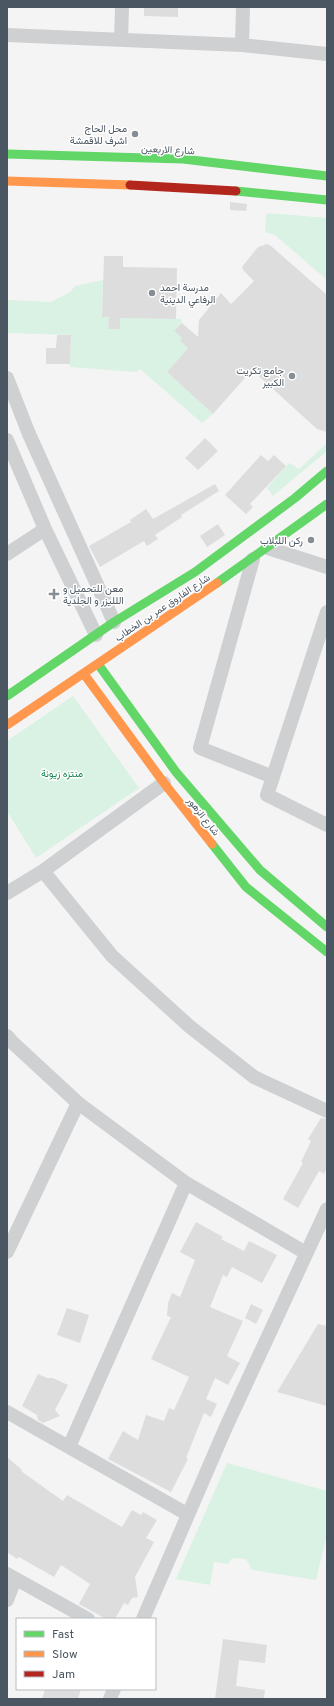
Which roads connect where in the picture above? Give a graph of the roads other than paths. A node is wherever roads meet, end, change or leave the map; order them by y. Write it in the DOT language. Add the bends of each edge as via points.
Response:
graph roads {
  1 [pos="122,7"];
  2 [pos="244,7"];
  3 [pos="7,35"];
  4 [pos="121,40"];
  5 [pos="242,45"];
  6 [pos="327,54"];
  7 [pos="7,154"];
  8 [pos="154,158"];
  9 [pos="122,165"];
  10 [pos="146,166"];
  11 [pos="327,176"];
  12 [pos="146,177"];
  13 [pos="7,181"];
  14 [pos="116,184"];
  15 [pos="154,185"];
  16 [pos="327,200"];
  17 [pos="7,378"];
  18 [pos="29,434"];
  19 [pos="8,445"];
  20 [pos="327,471"];
  21 [pos="327,504"];
  22 [pos="45,529"];
  23 [pos="268,548"];
  24 [pos="7,554"];
  25 [pos="253,559"];
  26 [pos="327,567"];
  27 [pos="327,612"];
  28 [pos="114,622"];
  29 [pos="96,635"];
  30 [pos="98,664"];
  31 [pos="84,674"];
  32 [pos="7,696"];
  33 [pos="7,725"];
  34 [pos="273,777"];
  35 [pos="164,783"];
  36 [pos="327,825"];
  37 [pos="43,871"];
  38 [pos="253,879"];
  39 [pos="7,893"];
  40 [pos="327,927"];
  41 [pos="327,952"];
  42 [pos="9,1041"];
  43 [pos="78,1103"];
  44 [pos="327,1111"];
  45 [pos="186,1183"];
  46 [pos="327,1210"];
  47 [pos="7,1252"];
  48 [pos="306,1253"];
  49 [pos="7,1412"];
  50 [pos="69,1447"];
  51 [pos="187,1514"];
  52 [pos="11,1576"];
  53 [pos="7,1600"];
  54 [pos="86,1618"];
  55 [pos="143,1618"];
  1 -- 4 [label="street"];
  2 -- 5 [label="street"];
  3 -- 4 [label="street"];
  4 -- 5 [label="street"];
  5 -- 6 [label="street"];
  7 -- 9 [label="main road, شارع الاربعين"];
  8 -- 9 [label="main road, شارع الاربعين"];
  8 -- 10 [label="main road"];
  8 -- 11 [label="main road, شارع الاربعين" via="183,159"];
  9 -- 14 [label="main road" via="120,182"];
  12 -- 15 [label="main road"];
  13 -- 14 [label="main road"];
  14 -- 15 [label="main road"];
  15 -- 16 [label="main road" via="266,192"];
  17 -- 18 [label="street"];
  18 -- 19 [label="street"];
  18 -- 28 [label="street"];
  19 -- 22 [label="street"];
  20 -- 28 [label="main road" via="201,567"];
  21 -- 23 [label="main road, شارع الفاروق عمر بن الخطاب"];
  22 -- 24 [label="street"];
  22 -- 29 [label="street"];
  23 -- 25 [label="main road, شارع الفاروق عمر بن الخطاب"];
  23 -- 26 [label="street"];
  25 -- 30 [label="main road, شارع الفاروق عمر بن الخطاب"];
  25 -- 34 [label="street" via="200,748"];
  27 -- 34 [label="street"];
  28 -- 29 [label="main road"];
  29 -- 32 [label="main road"];
  30 -- 31 [label="main road, شارع الفاروق عمر بن الخطاب"];
  30 -- 38 [label="main road, شارع الزهور"];
  31 -- 33 [label="main road, شارع الفاروق عمر بن الخطاب"];
  31 -- 35 [label="main road, شارع الزهور"];
  34 -- 36 [label="street" via="267,795"];
  35 -- 37 [label="street"];
  35 -- 38 [label="main road, شارع الزهور"];
  37 -- 39 [label="street"];
  37 -- 44 [label="street" via="112,956 189,1026 254,1077"];
  38 -- 40 [label="main road, شارع الزهور"];
  38 -- 41 [label="main road, شارع الزهور"];
  42 -- 43 [label="street"];
  43 -- 45 [label="street"];
  43 -- 47 [label="street"];
  45 -- 48 [label="street"];
  45 -- 50 [label="street"];
  46 -- 48 [label="street"];
  48 -- 51 [label="street"];
  49 -- 50 [label="street"];
  50 -- 51 [label="street"];
  51 -- 55 [label="street"];
  52 -- 53 [label="street"];
  52 -- 54 [label="street"];
}
